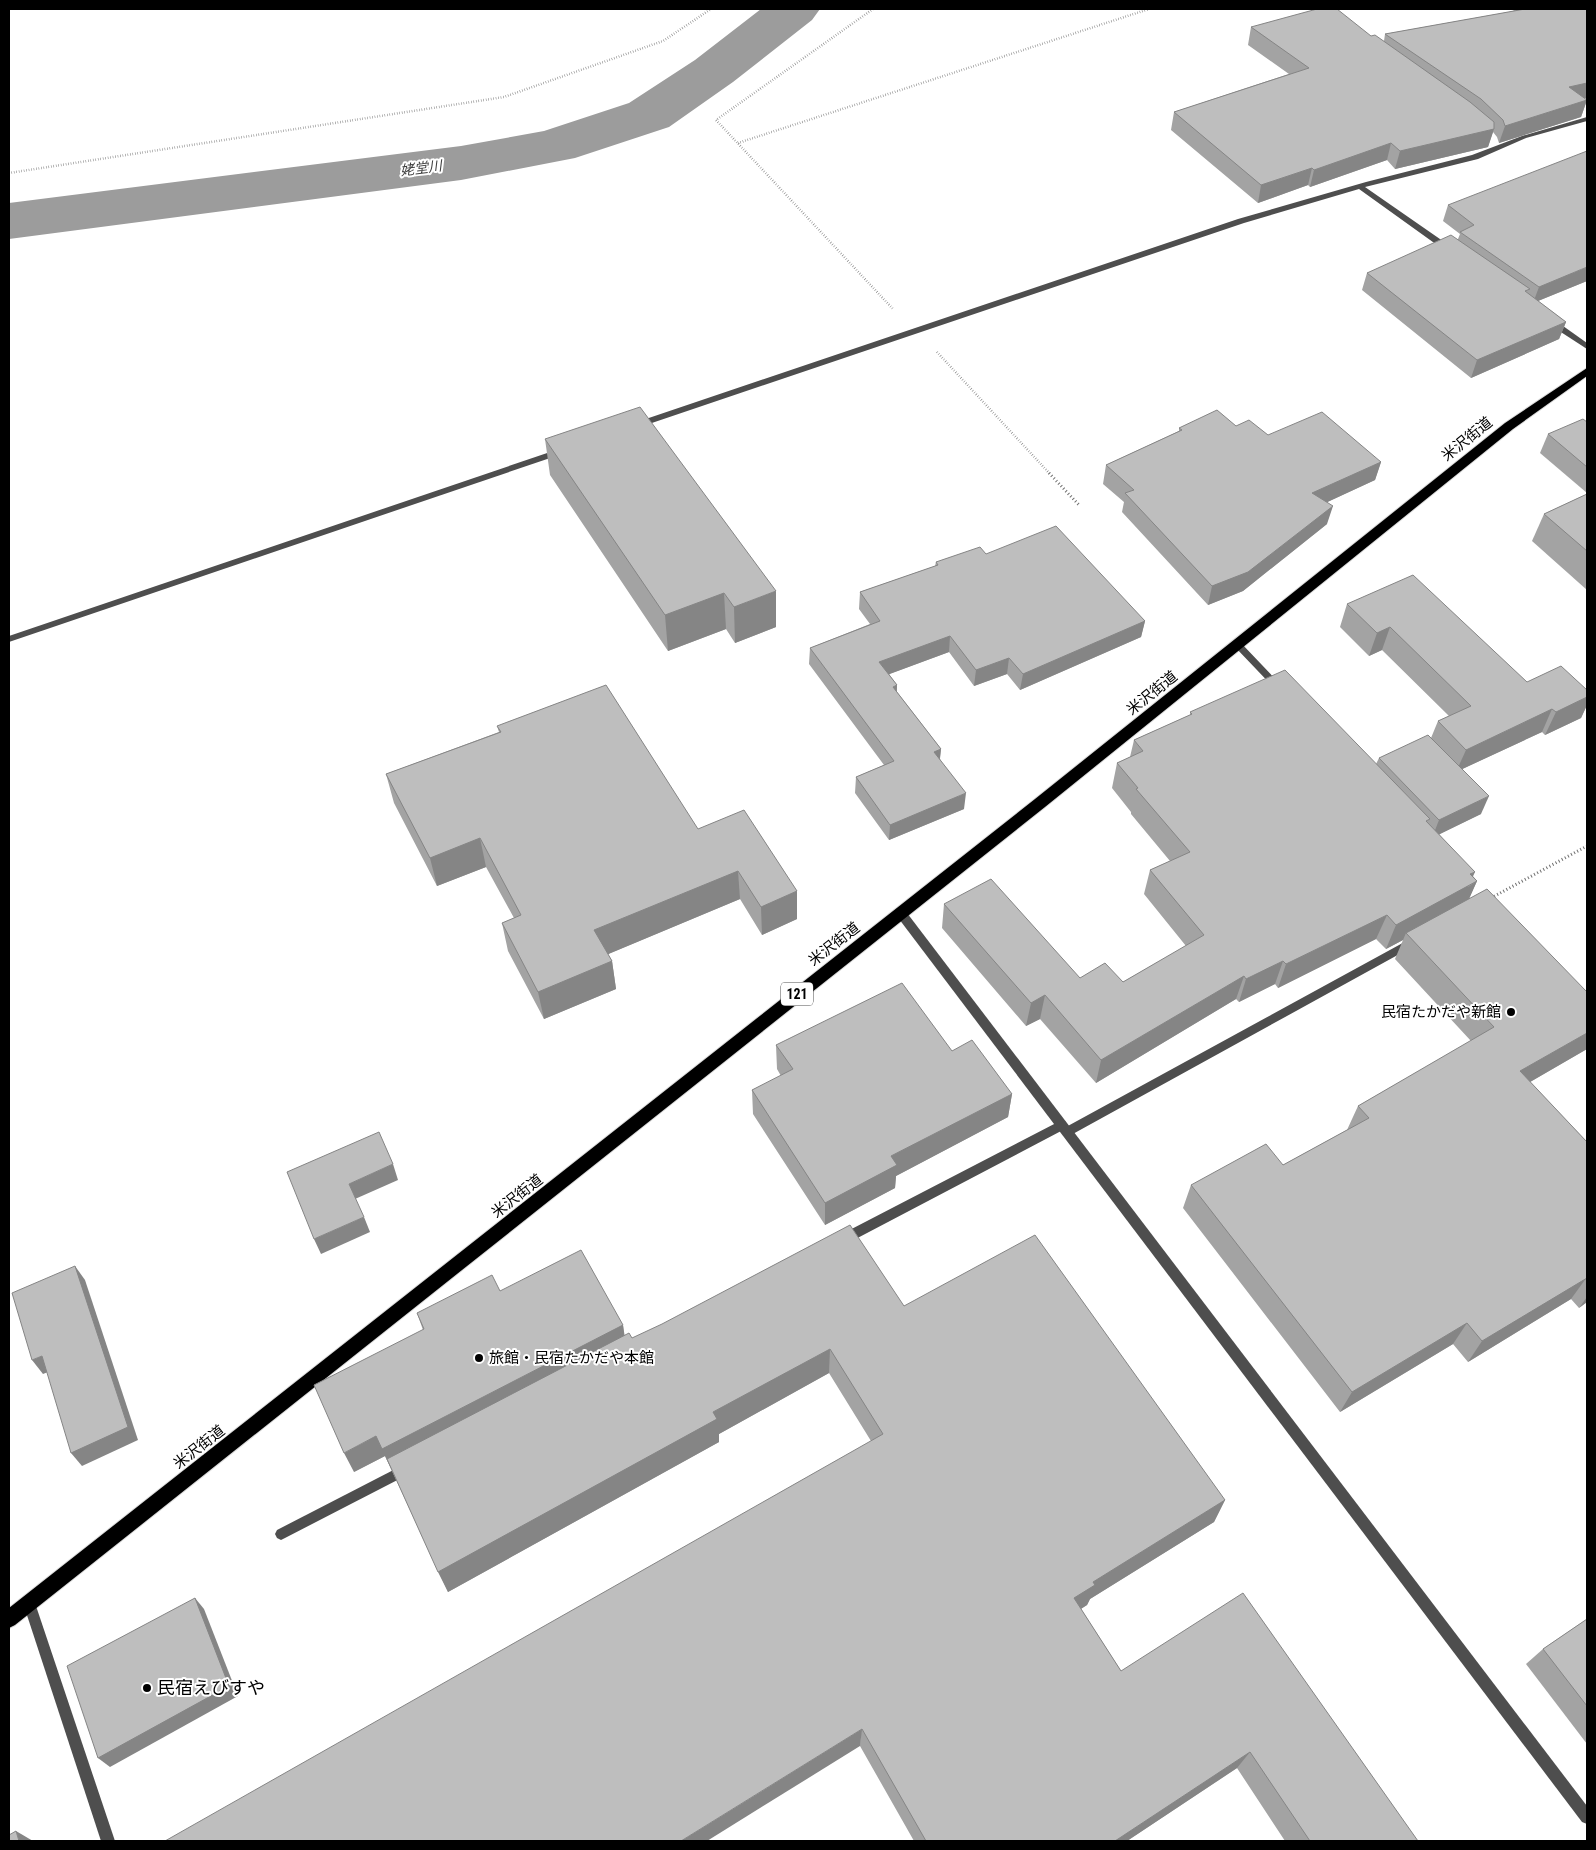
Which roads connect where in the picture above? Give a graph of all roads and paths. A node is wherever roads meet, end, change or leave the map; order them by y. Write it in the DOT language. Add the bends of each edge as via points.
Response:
graph roads {
  1 [pos="711,9"];
  2 [pos="872,9"];
  3 [pos="1149,9"];
  4 [pos="716,120"];
  5 [pos="1587,120"];
  6 [pos="1494,139"];
  7 [pos="738,144"];
  8 [pos="1494,150"];
  9 [pos="9,173"];
  10 [pos="1360,187"];
  11 [pos="1457,256"];
  12 [pos="1547,319"];
  13 [pos="1587,347"];
  14 [pos="1587,371"];
  15 [pos="629,428"];
  16 [pos="564,450"];
  17 [pos="9,639"];
  18 [pos="1238,645"];
  19 [pos="1286,695"];
  20 [pos="1587,846"];
  21 [pos="1484,902"];
  22 [pos="900,912"];
  23 [pos="1424,935"];
  24 [pos="1064,1128"];
  25 [pos="834,1244"];
  26 [pos="422,1461"];
  27 [pos="281,1534"];
  28 [pos="29,1603"];
  29 [pos="9,1619"];
  30 [pos="1587,1817"];
  31 [pos="108,1841"];
  1 -- 9 [label="path" via="663,41 504,97"];
  2 -- 4 [label="path"];
  3 -- 7 [label="path"];
  5 -- 8 [label="street" via="1524,137"];
  6 -- 8 [label="street"];
  8 -- 10 [label="street"];
  10 -- 11 [label="street"];
  10 -- 15 [label="street" via="1242,221"];
  12 -- 13 [label="street"];
  14 -- 18 [label="highway, 米沢街道 / 121" via="1509,426"];
  16 -- 17 [label="street"];
  18 -- 19 [label="street"];
  18 -- 22 [label="highway, 米沢街道 / 121"];
  20 -- 21 [label="path"];
  22 -- 24 [label="street"];
  22 -- 28 [label="highway, 米沢街道 / 121"];
  23 -- 24 [label="street"];
  24 -- 25 [label="street"];
  24 -- 30 [label="street"];
  26 -- 27 [label="street"];
  28 -- 29 [label="highway, 米沢街道 / 121"];
  28 -- 31 [label="street"];
}
